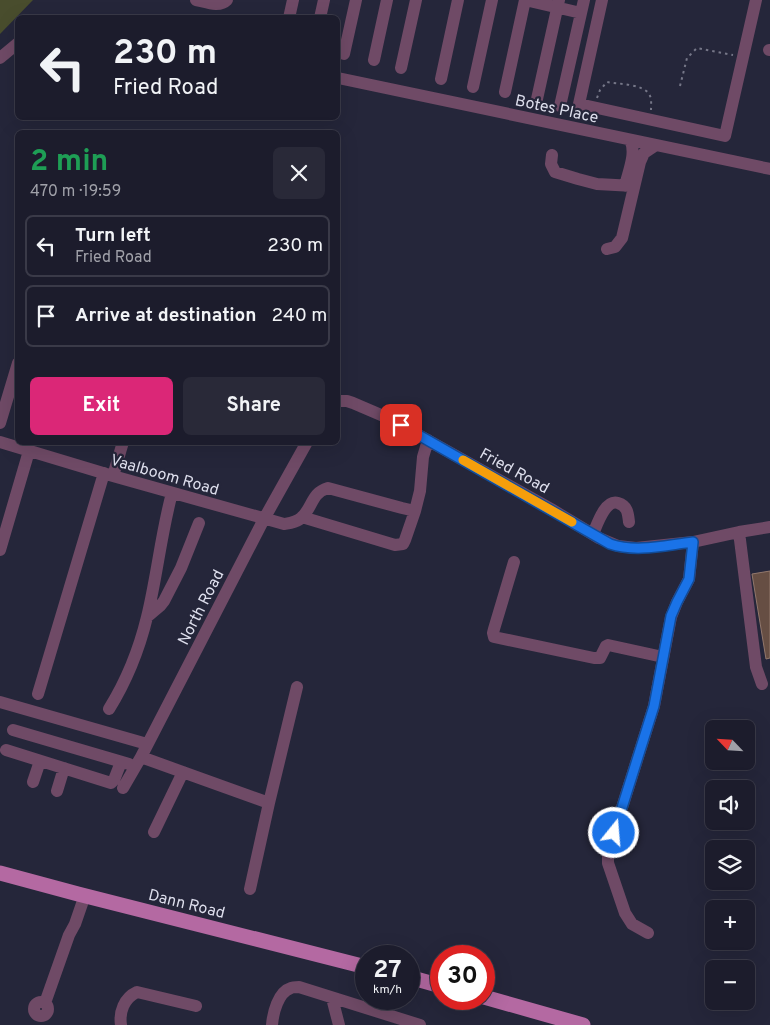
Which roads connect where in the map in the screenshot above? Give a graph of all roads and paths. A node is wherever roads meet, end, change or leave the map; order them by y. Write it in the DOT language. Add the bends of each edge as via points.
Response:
graph roads {
  1 [pos="196,0"];
  2 [pos="227,0"];
  3 [pos="293,0"];
  4 [pos="324,0"];
  5 [pos="356,0"];
  6 [pos="387,0"];
  7 [pos="416,0"];
  8 [pos="458,0"];
  9 [pos="492,0"];
  10 [pos="525,0"];
  11 [pos="584,0"];
  12 [pos="602,0"];
  13 [pos="756,0"];
  14 [pos="558,3"];
  15 [pos="581,13"];
  16 [pos="290,15"];
  17 [pos="321,15"];
  18 [pos="15,46"];
  19 [pos="344,54"];
  20 [pos="743,56"];
  21 [pos="0,58"];
  22 [pos="374,60"];
  23 [pos="401,68"];
  24 [pos="340,78"];
  25 [pos="441,79"];
  26 [pos="680,86"];
  27 [pos="473,87"];
  28 [pos="505,92"];
  29 [pos="537,99"];
  30 [pos="560,106"];
  31 [pos="594,108"];
  32 [pos="650,120"];
  33 [pos="630,140"];
  34 [pos="656,145"];
  35 [pos="552,155"];
  36 [pos="770,170"];
  37 [pos="630,186"];
  38 [pos="607,249"];
  39 [pos="15,372"];
  40 [pos="340,401"];
  41 [pos="0,423"];
  42 [pos="428,440"];
  43 [pos="0,442"];
  44 [pos="122,445"];
  45 [pos="305,445"];
  46 [pos="29,451"];
  47 [pos="108,475"];
  48 [pos="172,493"];
  49 [pos="415,511"];
  50 [pos="302,517"];
  51 [pos="264,519"];
  52 [pos="630,522"];
  53 [pos="199,523"];
  54 [pos="770,527"];
  55 [pos="739,532"];
  56 [pos="593,534"];
  57 [pos="693,542"];
  58 [pos="0,550"];
  59 [pos="514,562"];
  60 [pos="147,617"];
  61 [pos="663,657"];
  62 [pos="762,684"];
  63 [pos="297,687"];
  64 [pos="38,694"];
  65 [pos="0,702"];
  66 [pos="0,708"];
  67 [pos="110,709"];
  68 [pos="13,730"];
  69 [pos="65,745"];
  70 [pos="6,750"];
  71 [pos="142,754"];
  72 [pos="40,761"];
  73 [pos="121,762"];
  74 [pos="62,768"];
  75 [pos="183,772"];
  76 [pos="33,782"];
  77 [pos="123,788"];
  78 [pos="57,791"];
  79 [pos="269,803"];
  80 [pos="154,832"];
  81 [pos="0,873"];
  82 [pos="250,889"];
  83 [pos="81,895"];
  84 [pos="648,933"];
  85 [pos="355,964"];
  86 [pos="332,998"];
  87 [pos="495,1000"];
  88 [pos="196,1006"];
  89 [pos="37,1020"];
  90 [pos="413,1024"];
  91 [pos="121,1025"];
  92 [pos="272,1025"];
  93 [pos="339,1025"];
  94 [pos="583,1025"];
  1 -- 2 [label="street" via="219,4"];
  3 -- 16 [label="street"];
  4 -- 17 [label="street"];
  5 -- 19 [label="street"];
  6 -- 22 [label="street"];
  7 -- 23 [label="street"];
  8 -- 25 [label="street"];
  9 -- 27 [label="street"];
  10 -- 14 [label="street"];
  10 -- 28 [label="street"];
  11 -- 15 [label="street"];
  12 -- 31 [label="street" via="580,104"];
  13 -- 20 [label="street"];
  14 -- 15 [label="street"];
  14 -- 29 [label="street"];
  15 -- 30 [label="street"];
  18 -- 21 [label="street"];
  20 -- 26 [label="path" via="697,48 687,58"];
  20 -- 32 [label="street" via="724,136"];
  24 -- 33 [label="street, Botes Place"];
  31 -- 32 [label="street"];
  31 -- 32 [label="path" via="600,90 607,82 642,88 652,103"];
  33 -- 34 [label="street, Botes Place"];
  33 -- 37 [label="street" via="633,152"];
  34 -- 36 [label="street, Botes Place"];
  34 -- 37 [label="street" via="644,153"];
  35 -- 37 [label="street" via="551,164 555,172 597,184"];
  37 -- 38 [label="street" via="622,238 615,247"];
  39 -- 41 [label="street"];
  40 -- 42 [label="street, Fried Road" via="367,408"];
  42 -- 49 [label="street"];
  42 -- 56 [label="street, Fried Road"];
  43 -- 46 [label="street, Vaalboom Road"];
  44 -- 47 [label="street"];
  45 -- 51 [label="street, North Road"];
  46 -- 47 [label="street, Vaalboom Road"];
  46 -- 58 [label="street"];
  47 -- 48 [label="street, Vaalboom Road"];
  47 -- 64 [label="street"];
  48 -- 51 [label="street, Vaalboom Road"];
  48 -- 60 [label="street"];
  49 -- 50 [label="street" via="328,488 320,491"];
  49 -- 50 [label="street" via="403,544 395,545"];
  50 -- 51 [label="street, Vaalboom Road" via="284,524"];
  51 -- 71 [label="street, North Road"];
  52 -- 56 [label="street" via="624,506 611,503 604,510"];
  53 -- 60 [label="street" via="164,601"];
  54 -- 55 [label="street, Fried Road"];
  55 -- 57 [label="street, Fried Road"];
  55 -- 62 [label="street" via="756,666"];
  56 -- 57 [label="street, Fried Road" via="610,544 627,548"];
  57 -- 61 [label="street" via="689,579 671,616"];
  59 -- 61 [label="street" via="494,637 594,658 600,658 608,645"];
  60 -- 67 [label="street" via="129,671"];
  61 -- 84 [label="street" via="654,706 608,852 608,863 625,913 632,924"];
  63 -- 79 [label="street"];
  65 -- 71 [label="street"];
  66 -- 71 [label="street"];
  68 -- 69 [label="street"];
  69 -- 73 [label="street"];
  69 -- 74 [label="street"];
  70 -- 72 [label="street"];
  71 -- 73 [label="street"];
  71 -- 75 [label="street"];
  71 -- 77 [label="street, North Road"];
  72 -- 74 [label="street"];
  72 -- 76 [label="street"];
  73 -- 74 [label="street" via="111,783"];
  74 -- 78 [label="street"];
  75 -- 79 [label="street"];
  75 -- 80 [label="street"];
  79 -- 82 [label="street"];
  81 -- 83 [label="main road, Dann Road"];
  83 -- 85 [label="main road, Dann Road"];
  83 -- 89 [label="street" via="45,1003 35,1005"];
  86 -- 90 [label="street"];
  86 -- 92 [label="street" via="299,987 290,988 279,1001"];
  86 -- 93 [label="street"];
  87 -- 94 [label="main road"];
  88 -- 91 [label="street" via="137,992 128,997 123,1006"];
}
